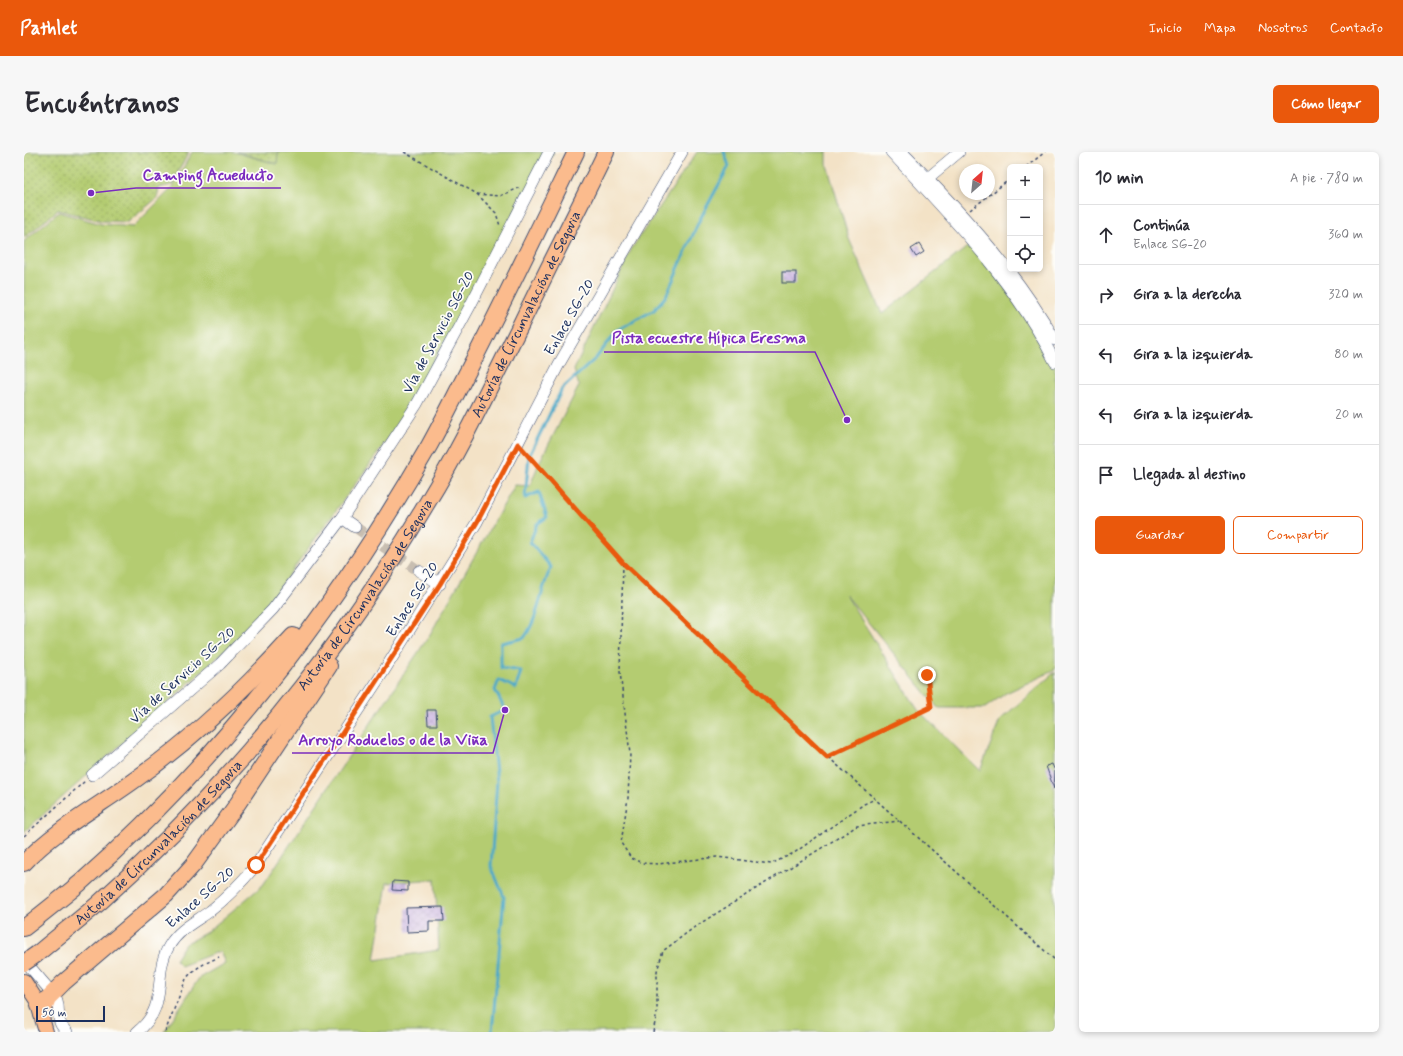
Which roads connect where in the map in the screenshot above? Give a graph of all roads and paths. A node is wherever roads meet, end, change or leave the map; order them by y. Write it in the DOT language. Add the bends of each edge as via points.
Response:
graph roads {
  1 [pos="404,152"];
  2 [pos="549,152"];
  3 [pos="576,152"];
  4 [pos="606,152"];
  5 [pos="682,152"];
  6 [pos="891,152"];
  7 [pos="902,152"];
  8 [pos="959,152"];
  9 [pos="1045,152"];
  10 [pos="1030,164"];
  11 [pos="928,178"];
  12 [pos="1007,181"];
  13 [pos="533,183"];
  14 [pos="477,194"];
  15 [pos="962,216"];
  16 [pos="505,239"];
  17 [pos="1055,340"];
  18 [pos="1055,362"];
  19 [pos="518,444"];
  20 [pos="342,518"];
  21 [pos="355,527"];
  22 [pos="366,549"];
  23 [pos="623,563"];
  24 [pos="419,571"];
  25 [pos="382,575"];
  26 [pos="440,584"];
  27 [pos="927,675"];
  28 [pos="827,757"];
  29 [pos="92,775"];
  30 [pos="875,799"];
  31 [pos="899,821"];
  32 [pos="24,836"];
  33 [pos="24,863"];
  34 [pos="24,928"];
  35 [pos="30,957"];
  36 [pos="219,957"];
  37 [pos="1055,960"];
  38 [pos="24,963"];
  39 [pos="24,981"];
  40 [pos="48,988"];
  41 [pos="57,1000"];
  42 [pos="46,1026"];
  43 [pos="67,1032"];
  44 [pos="137,1032"];
  45 [pos="165,1032"];
  46 [pos="653,1032"];
  1 -- 14 [label="path"];
  2 -- 13 [label="street, Vía de Servicio SG-20"];
  3 -- 22 [label="highway, Autovía de Circunvalación de Segovia" via="430,444"];
  4 -- 25 [label="highway, Autovía de Circunvalación de Segovia" via="486,396 428,503"];
  5 -- 19 [label="street, Enlace SG-20" via="559,364"];
  6 -- 18 [label="street" via="980,252 1028,314"];
  7 -- 11 [label="street"];
  8 -- 11 [label="street"];
  9 -- 10 [label="path"];
  11 -- 15 [label="street"];
  12 -- 15 [label="path"];
  13 -- 14 [label="path" via="500,196"];
  13 -- 16 [label="street, Vía de Servicio SG-20"];
  14 -- 16 [label="path" via="496,213"];
  15 -- 17 [label="street" via="1011,274"];
  16 -- 20 [label="street, Vía de Servicio SG-20" via="417,404"];
  19 -- 23 [label="path"];
  19 -- 26 [label="street, Enlace SG-20" via="477,522"];
  20 -- 21 [label="street"];
  20 -- 29 [label="street, Vía de Servicio SG-20" via="273,609 220,664"];
  22 -- 33 [label="highway" via="335,582 294,636 222,709 137,779 76,821"];
  22 -- 34 [label="highway, Autovía de Circunvalación de Segovia" via="315,623 207,757 81,882"];
  23 -- 28 [label="path"];
  23 -- 30 [label="path" via="620,672 630,754 628,798 621,843 631,858 642,863 658,864 717,856 771,864 794,853"];
  24 -- 26 [label="street"];
  25 -- 35 [label="highway, Autovía de Circunvalación de Segovia" via="288,703 225,778 162,843 98,903"];
  25 -- 42 [label="highway" via="337,654 236,806 194,864 166,895 48,998"];
  26 -- 44 [label="street, Enlace SG-20" via="256,865 227,898 188,925 172,942 164,957 157,1002 150,1017"];
  27 -- 28 [label="path" via="931,707"];
  28 -- 30 [label="path"];
  29 -- 32 [label="path"];
  30 -- 31 [label="path"];
  31 -- 37 [label="path"];
  31 -- 46 [label="path" via="857,826 696,926 663,951 657,971 657,1013"];
  35 -- 38 [label="highway, Autovía de Circunvalación de Segovia, bridge"];
  35 -- 40 [label="street"];
  36 -- 45 [label="path" via="202,964 186,979"];
  39 -- 42 [label="main road" via="38,1001"];
  41 -- 43 [label="street" via="59,1020"];
}
